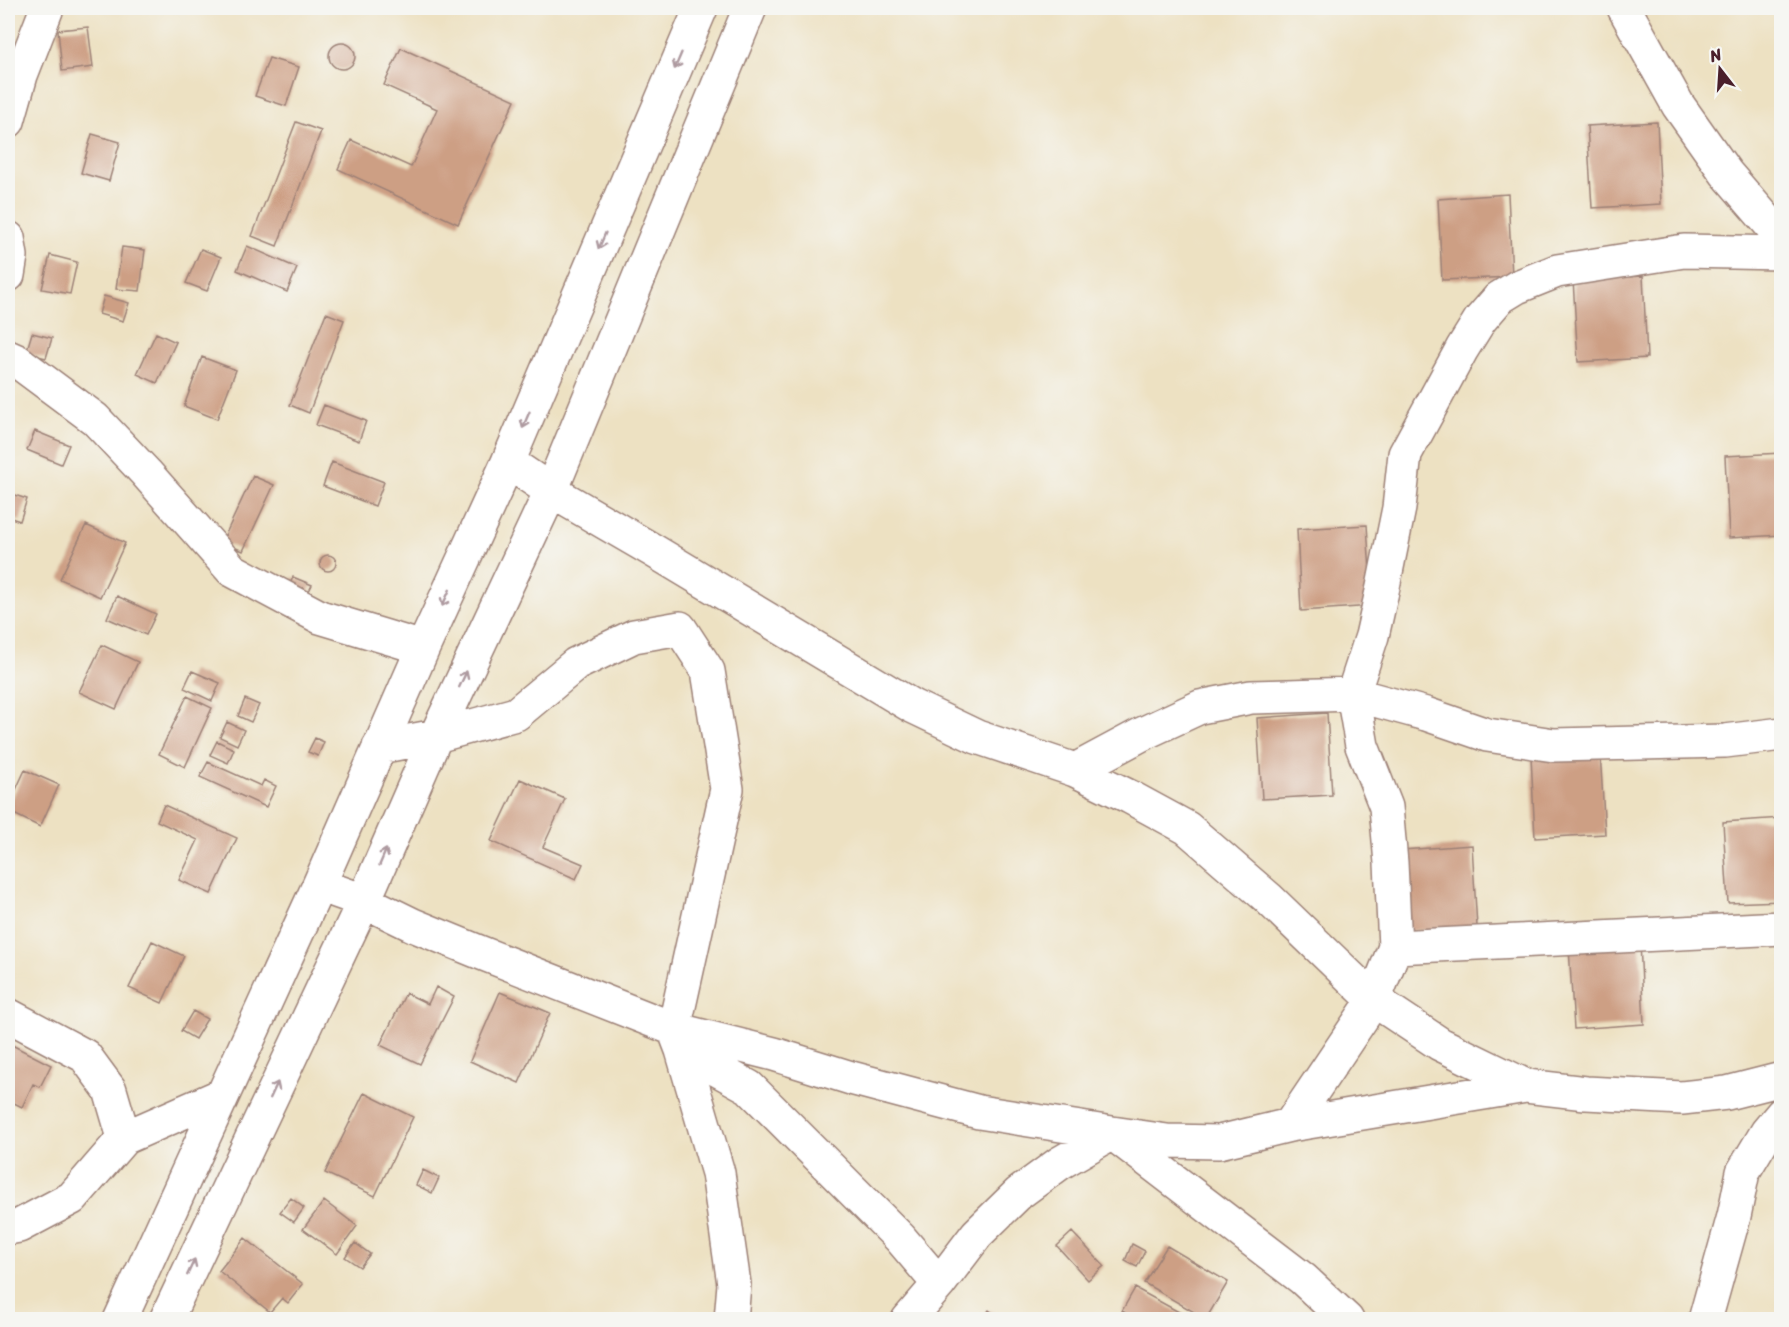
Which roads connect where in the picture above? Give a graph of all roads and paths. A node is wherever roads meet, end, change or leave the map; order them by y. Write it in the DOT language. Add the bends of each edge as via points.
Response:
graph roads {
  1 [pos="47,8"];
  2 [pos="701,8"];
  3 [pos="750,8"];
  4 [pos="1624,8"];
  5 [pos="8,121"];
  6 [pos="8,238"];
  7 [pos="1782,238"];
  8 [pos="1782,252"];
  9 [pos="8,275"];
  10 [pos="8,357"];
  11 [pos="508,462"];
  12 [pos="551,491"];
  13 [pos="423,648"];
  14 [pos="1353,694"];
  15 [pos="1782,734"];
  16 [pos="436,736"];
  17 [pos="379,747"];
  18 [pos="1075,770"];
  19 [pos="319,885"];
  20 [pos="364,901"];
  21 [pos="1782,928"];
  22 [pos="1395,947"];
  23 [pos="1374,1000"];
  24 [pos="8,1015"];
  25 [pos="678,1039"];
  26 [pos="1782,1079"];
  27 [pos="1526,1086"];
  28 [pos="222,1095"];
  29 [pos="1782,1114"];
  30 [pos="1290,1125"];
  31 [pos="1112,1133"];
  32 [pos="124,1138"];
  33 [pos="8,1228"];
  34 [pos="939,1284"];
  35 [pos="120,1320"];
  36 [pos="166,1320"];
  37 [pos="730,1320"];
  38 [pos="908,1320"];
  39 [pos="1347,1320"];
  40 [pos="1705,1320"];
  1 -- 5 [label="street"];
  2 -- 11 [label="street, one-way"];
  3 -- 12 [label="street"];
  4 -- 7 [label="street" via="1678,105 1726,173"];
  6 -- 9 [label="street"];
  8 -- 14 [label="street" via="1684,251 1557,272 1499,298 1480,320 1405,454 1383,587"];
  10 -- 13 [label="street" via="95,419 232,570 320,617"];
  11 -- 12 [label="street"];
  11 -- 13 [label="street, one-way"];
  16 -- 12 [label="street, one-way"];
  12 -- 18 [label="street" via="912,706 977,736"];
  13 -- 17 [label="street"];
  14 -- 15 [label="street" via="1487,735 1554,745 1725,741"];
  14 -- 18 [label="street" via="1251,697 1200,707"];
  14 -- 22 [label="street" via="1362,746 1386,807"];
  16 -- 17 [label="street"];
  20 -- 16 [label="street, one-way"];
  16 -- 25 [label="street" via="516,714 576,664 634,636 680,628 708,671 726,789"];
  17 -- 19 [label="street"];
  18 -- 23 [label="street" via="1187,828 1268,898"];
  19 -- 20 [label="street"];
  19 -- 28 [label="street"];
  20 -- 25 [label="street"];
  36 -- 20 [label="street, one-way"];
  21 -- 22 [label="street"];
  22 -- 23 [label="street"];
  23 -- 27 [label="street" via="1440,1044"];
  23 -- 30 [label="street"];
  24 -- 32 [label="street" via="85,1056 110,1090"];
  25 -- 31 [label="street" via="774,1054 979,1112"];
  25 -- 34 [label="street" via="749,1087 900,1238"];
  25 -- 37 [label="street" via="718,1173 734,1284"];
  26 -- 27 [label="street" via="1727,1093 1682,1098"];
  27 -- 30 [label="street"];
  28 -- 32 [label="street"];
  28 -- 35 [label="street"];
  29 -- 40 [label="street" via="1743,1172"];
  30 -- 31 [label="street" via="1219,1142 1167,1141"];
  31 -- 34 [label="street" via="1019,1193 977,1234"];
  31 -- 39 [label="street" via="1303,1279"];
  32 -- 33 [label="street" via="72,1198"];
  34 -- 38 [label="street"];
}
